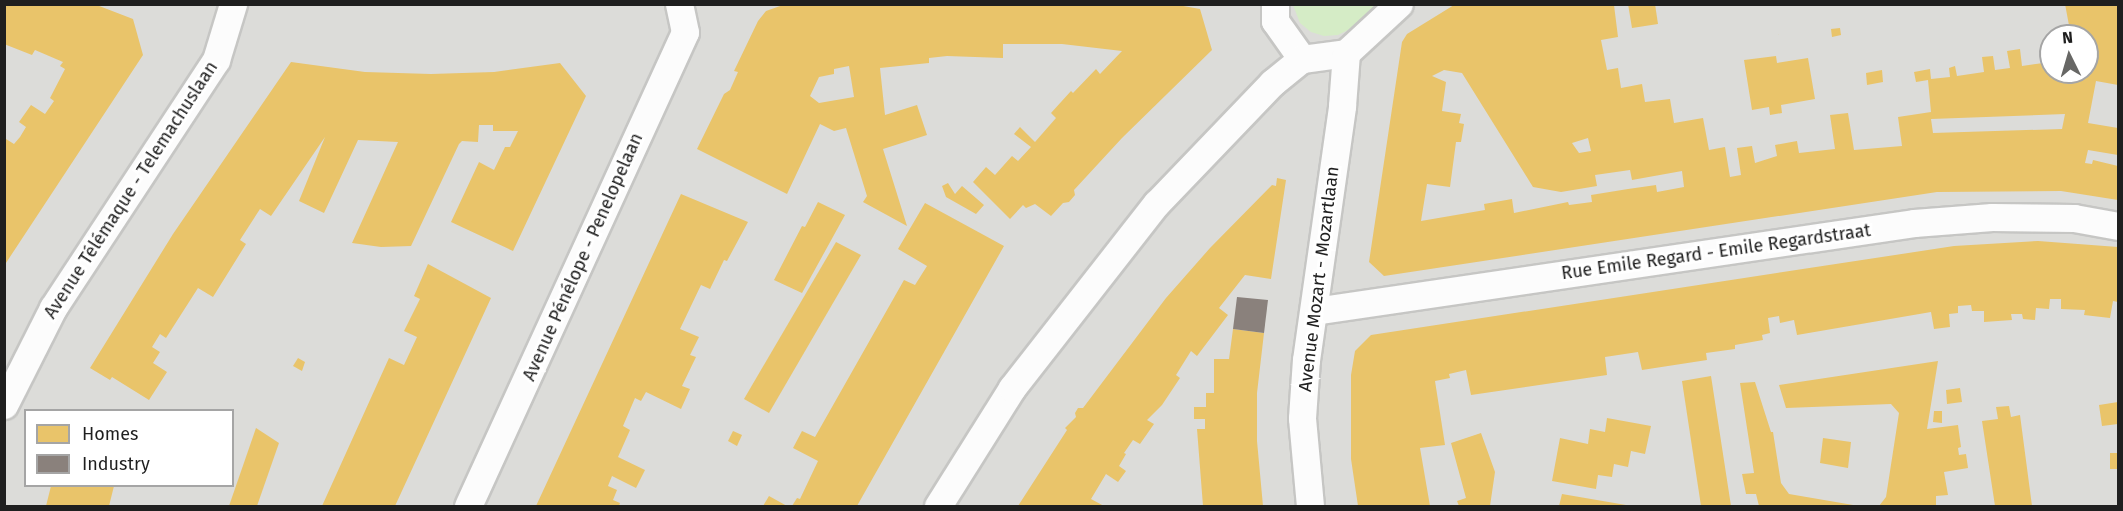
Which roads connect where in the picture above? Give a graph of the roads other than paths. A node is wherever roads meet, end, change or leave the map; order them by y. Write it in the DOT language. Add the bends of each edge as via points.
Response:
graph roads {
  1 [pos="233,4"];
  2 [pos="679,4"];
  3 [pos="1275,4"];
  4 [pos="1399,4"];
  5 [pos="1346,53"];
  6 [pos="1302,59"];
  7 [pos="2118,226"];
  8 [pos="1314,311"];
  9 [pos="4,405"];
  10 [pos="468,507"];
  11 [pos="938,507"];
  12 [pos="1310,507"];
  1 -- 9 [label="street, Avenue Télémaque - Telemachuslaan" via="216,60 53,308"];
  2 -- 10 [label="street, Avenue Pénélope - Penelopelaan" via="685,32"];
  3 -- 6 [label="street" via="1275,21"];
  4 -- 5 [label="street"];
  5 -- 6 [label="street"];
  5 -- 8 [label="street, Avenue Mozart - Mozartlaan"];
  6 -- 11 [label="street" via="1272,83 1156,204 1012,388"];
  7 -- 8 [label="street, Rue Emile Regard - Emile Regardstraat" via="2074,218 1992,217 1914,223"];
  8 -- 12 [label="street, Avenue Mozart - Mozartlaan" via="1302,418"];
}
